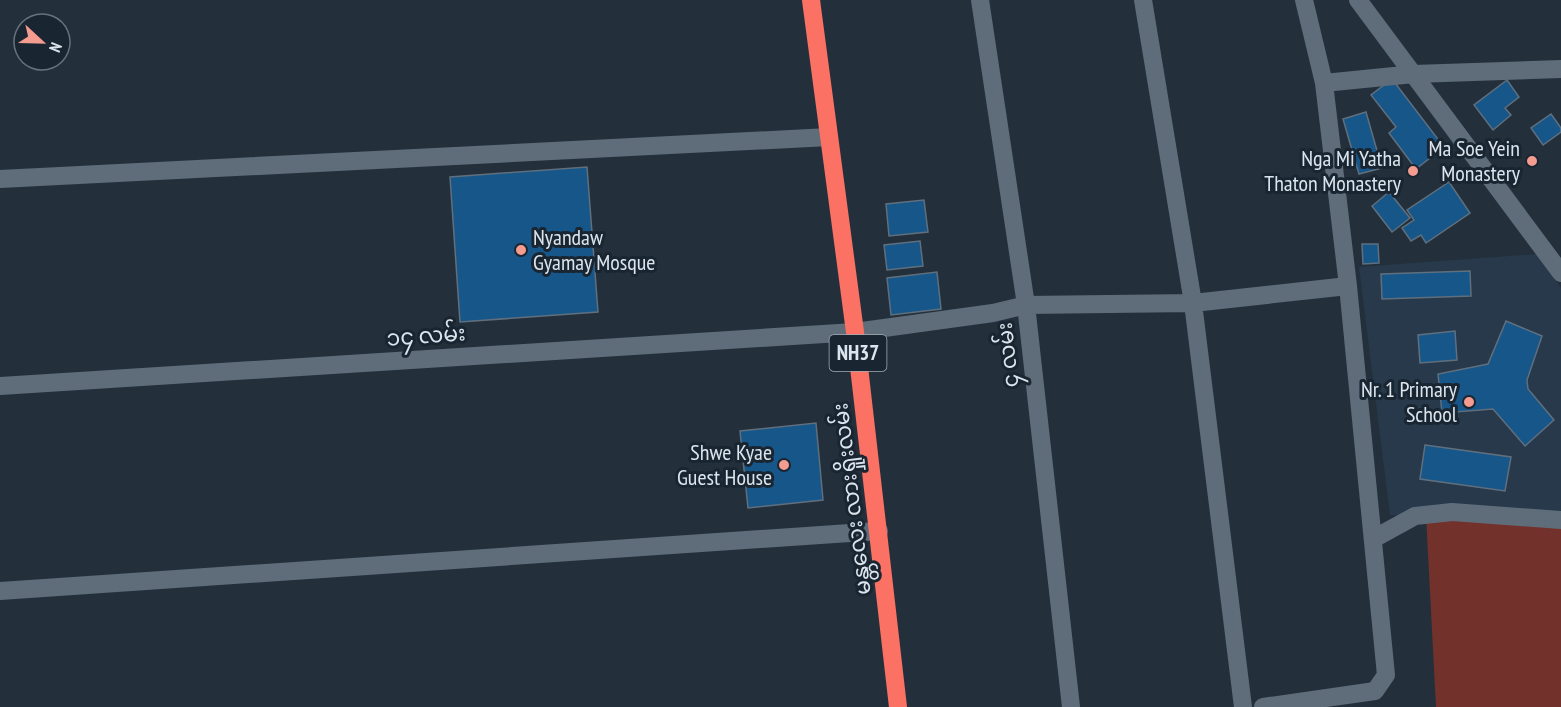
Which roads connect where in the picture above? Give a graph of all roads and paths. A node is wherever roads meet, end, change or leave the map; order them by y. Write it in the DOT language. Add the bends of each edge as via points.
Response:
graph roads {
  1 [pos="811,0"];
  2 [pos="980,0"];
  3 [pos="1143,0"];
  4 [pos="1304,0"];
  5 [pos="1358,0"];
  6 [pos="1561,69"];
  7 [pos="1414,74"];
  8 [pos="1324,83"];
  9 [pos="829,137"];
  10 [pos="0,179"];
  11 [pos="1561,273"];
  12 [pos="1348,286"];
  13 [pos="1193,303"];
  14 [pos="1026,305"];
  15 [pos="855,332"];
  16 [pos="0,386"];
  17 [pos="1561,520"];
  18 [pos="879,531"];
  19 [pos="1373,539"];
  20 [pos="0,591"];
  21 [pos="898,707"];
  22 [pos="1071,707"];
  23 [pos="1243,707"];
  24 [pos="1263,707"];
  1 -- 9 [label="highway, မန္တလေး လားရှိုးလမ်း / NH37"];
  2 -- 14 [label="street, ၄ လမ်း"];
  3 -- 13 [label="street"];
  4 -- 8 [label="street"];
  5 -- 7 [label="street"];
  6 -- 7 [label="street"];
  7 -- 8 [label="street"];
  7 -- 11 [label="street"];
  8 -- 12 [label="street"];
  9 -- 10 [label="street"];
  9 -- 15 [label="highway, မန္တလေး လားရှိုးလမ်း / NH37"];
  12 -- 13 [label="street, ၁၄ လမ်း"];
  12 -- 19 [label="street"];
  13 -- 14 [label="street, ၁၄ လမ်း"];
  13 -- 23 [label="street"];
  14 -- 15 [label="street, ၁၄ လမ်း"];
  14 -- 22 [label="street, ၄ လမ်း"];
  15 -- 16 [label="street, ၁၄ လမ်း"];
  15 -- 18 [label="highway, မန္တလေး လားရှိုးလမ်း / NH37"];
  17 -- 19 [label="street" via="1452,512 1415,516"];
  18 -- 20 [label="street"];
  18 -- 21 [label="highway, မန္တလေး လားရှိုးလမ်း / NH37"];
  19 -- 24 [label="street" via="1386,675 1375,691"];
}
